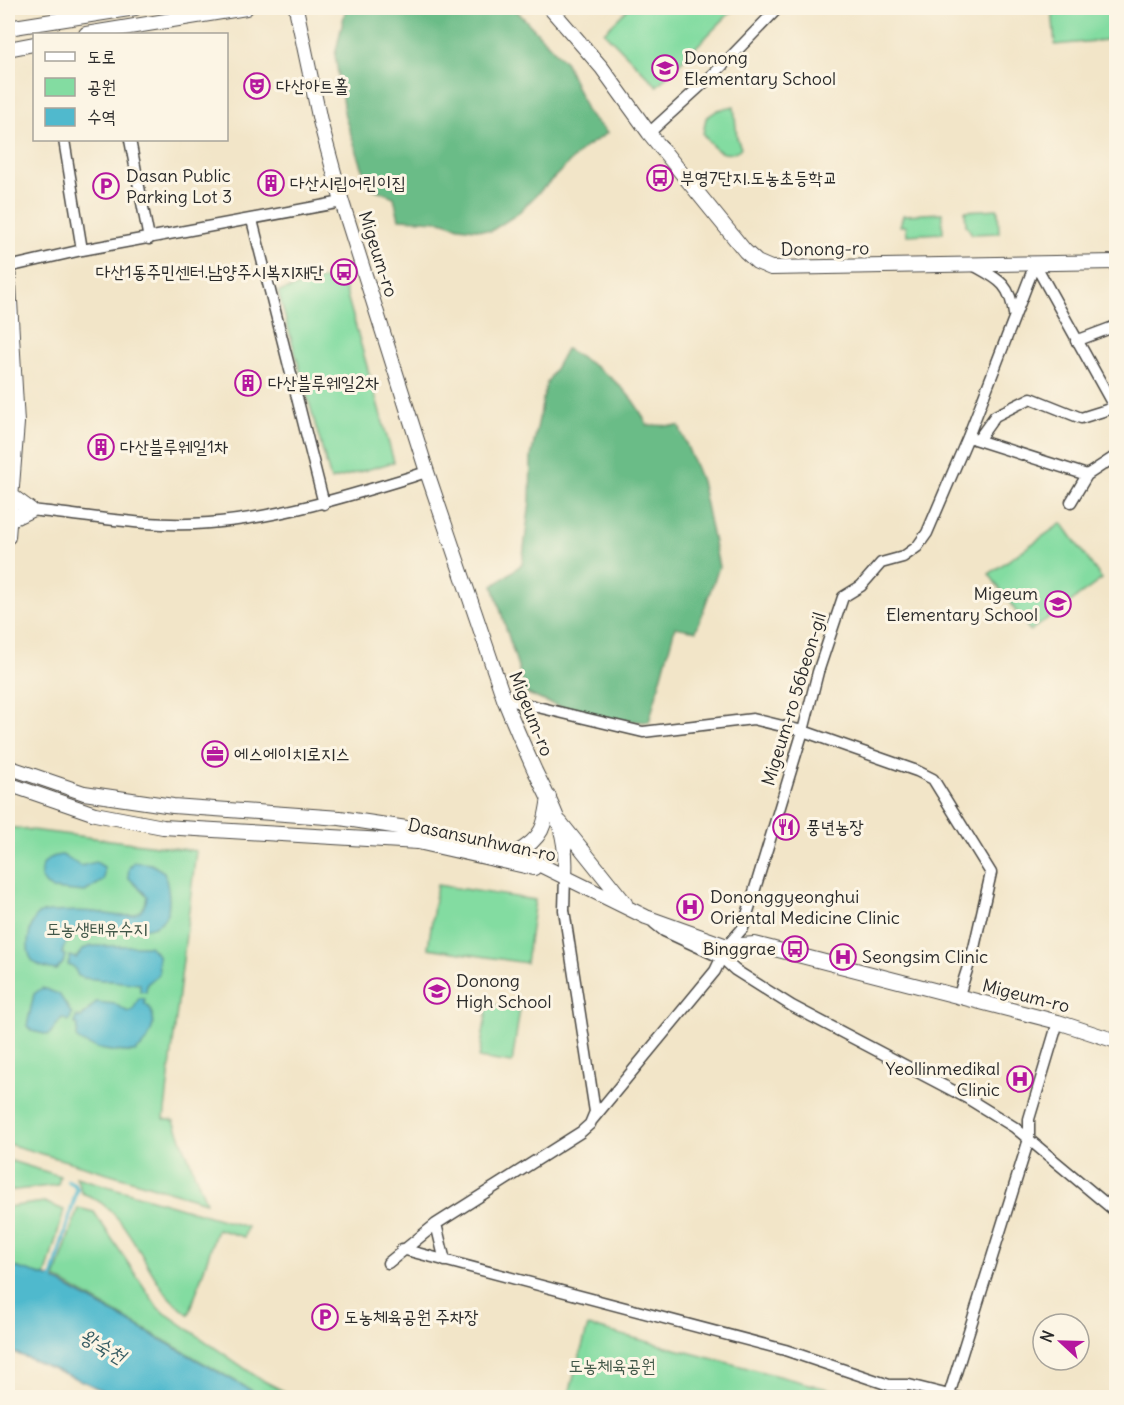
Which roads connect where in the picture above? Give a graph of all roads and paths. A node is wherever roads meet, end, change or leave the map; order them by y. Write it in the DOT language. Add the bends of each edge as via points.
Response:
graph roads {
  1 [pos="135,8"];
  2 [pos="246,8"];
  3 [pos="296,8"];
  4 [pos="550,8"];
  5 [pos="778,8"];
  6 [pos="8,28"];
  7 [pos="92,33"];
  8 [pos="33,44"];
  9 [pos="8,49"];
  10 [pos="649,133"];
  11 [pos="64,141"];
  12 [pos="130,141"];
  13 [pos="342,202"];
  14 [pos="252,220"];
  15 [pos="149,239"];
  16 [pos="82,250"];
  17 [pos="1116,262"];
  18 [pos="1035,264"];
  19 [pos="973,265"];
  20 [pos="8,267"];
  21 [pos="1015,316"];
  22 [pos="1116,326"];
  23 [pos="1076,340"];
  24 [pos="1116,408"];
  25 [pos="973,439"];
  26 [pos="1116,456"];
  27 [pos="427,472"];
  28 [pos="1088,475"];
  29 [pos="12,496"];
  30 [pos="1071,502"];
  31 [pos="324,504"];
  32 [pos="31,510"];
  33 [pos="10,520"];
  34 [pos="8,537"];
  35 [pos="504,699"];
  36 [pos="803,731"];
  37 [pos="8,767"];
  38 [pos="8,784"];
  39 [pos="549,797"];
  40 [pos="559,820"];
  41 [pos="516,853"];
  42 [pos="565,876"];
  43 [pos="632,910"];
  44 [pos="725,952"];
  45 [pos="958,998"];
  46 [pos="1058,1022"];
  47 [pos="1116,1041"];
  48 [pos="592,1120"];
  49 [pos="1029,1139"];
  50 [pos="1116,1212"];
  51 [pos="436,1224"];
  52 [pos="402,1249"];
  53 [pos="445,1261"];
  54 [pos="388,1263"];
  55 [pos="954,1396"];
  1 -- 6 [label="street"];
  2 -- 7 [label="street"];
  3 -- 13 [label="street, Migeum-ro"];
  4 -- 10 [label="street, Donong-ro" via="602,68"];
  5 -- 10 [label="street"];
  8 -- 9 [label="street"];
  10 -- 19 [label="street, Donong-ro" via="744,251 771,268"];
  11 -- 16 [label="street"];
  12 -- 15 [label="street"];
  13 -- 14 [label="street"];
  13 -- 27 [label="street, Migeum-ro"];
  14 -- 15 [label="street"];
  14 -- 31 [label="street"];
  15 -- 16 [label="street"];
  16 -- 20 [label="street"];
  17 -- 18 [label="street, Donong-ro"];
  18 -- 19 [label="street, Donong-ro"];
  18 -- 21 [label="street, Migeum-ro 56beon-gil"];
  18 -- 23 [label="street"];
  19 -- 21 [label="street" via="1001,281 1012,295"];
  20 -- 29 [label="street" via="17,423"];
  21 -- 25 [label="street, Migeum-ro 56beon-gil"];
  22 -- 23 [label="street"];
  23 -- 24 [label="street"];
  24 -- 25 [label="street" via="1081,418 1031,398 995,416"];
  25 -- 28 [label="street"];
  25 -- 36 [label="street, Migeum-ro 56beon-gil" via="917,547 903,557 881,563 861,586 843,597"];
  26 -- 28 [label="street"];
  27 -- 31 [label="street"];
  27 -- 35 [label="street, Migeum-ro"];
  28 -- 30 [label="street"];
  29 -- 32 [label="street"];
  29 -- 33 [label="street"];
  31 -- 32 [label="street" via="207,523 144,522"];
  32 -- 33 [label="street"];
  33 -- 34 [label="street"];
  35 -- 36 [label="street" via="643,732 753,719"];
  35 -- 39 [label="street, Migeum-ro"];
  36 -- 44 [label="street, Migeum-ro 56beon-gil" via="743,928"];
  36 -- 45 [label="street" via="933,779 991,873"];
  37 -- 41 [label="street, Dasansunhwan-ro" via="84,793 173,806 350,819 433,832"];
  38 -- 42 [label="street, Dasansunhwan-ro" via="71,807 153,825 418,842"];
  39 -- 40 [label="street, Migeum-ro"];
  39 -- 41 [label="street" via="545,825 528,846"];
  40 -- 42 [label="street, Migeum-ro" via="566,855"];
  40 -- 43 [label="street"];
  41 -- 42 [label="street, Dasansunhwan-ro"];
  42 -- 43 [label="street, Migeum-ro"];
  42 -- 48 [label="street" via="564,910 596,1112"];
  43 -- 44 [label="street, Migeum-ro"];
  44 -- 45 [label="street, Migeum-ro" via="754,944"];
  44 -- 48 [label="street, Migeum-ro 56beon-gil"];
  44 -- 49 [label="street" via="735,970 792,1006 967,1098"];
  45 -- 46 [label="street, Migeum-ro"];
  46 -- 47 [label="street, Migeum-ro"];
  46 -- 49 [label="street" via="1029,1119"];
  48 -- 51 [label="street, Migeum-ro 56beon-gil" via="581,1132"];
  49 -- 50 [label="street"];
  49 -- 55 [label="street"];
  51 -- 52 [label="street, Migeum-ro 56beon-gil"];
  51 -- 53 [label="street"];
  52 -- 53 [label="street"];
  52 -- 54 [label="street, Migeum-ro 56beon-gil"];
  53 -- 55 [label="street" via="785,1350 889,1385 909,1385"];
}
